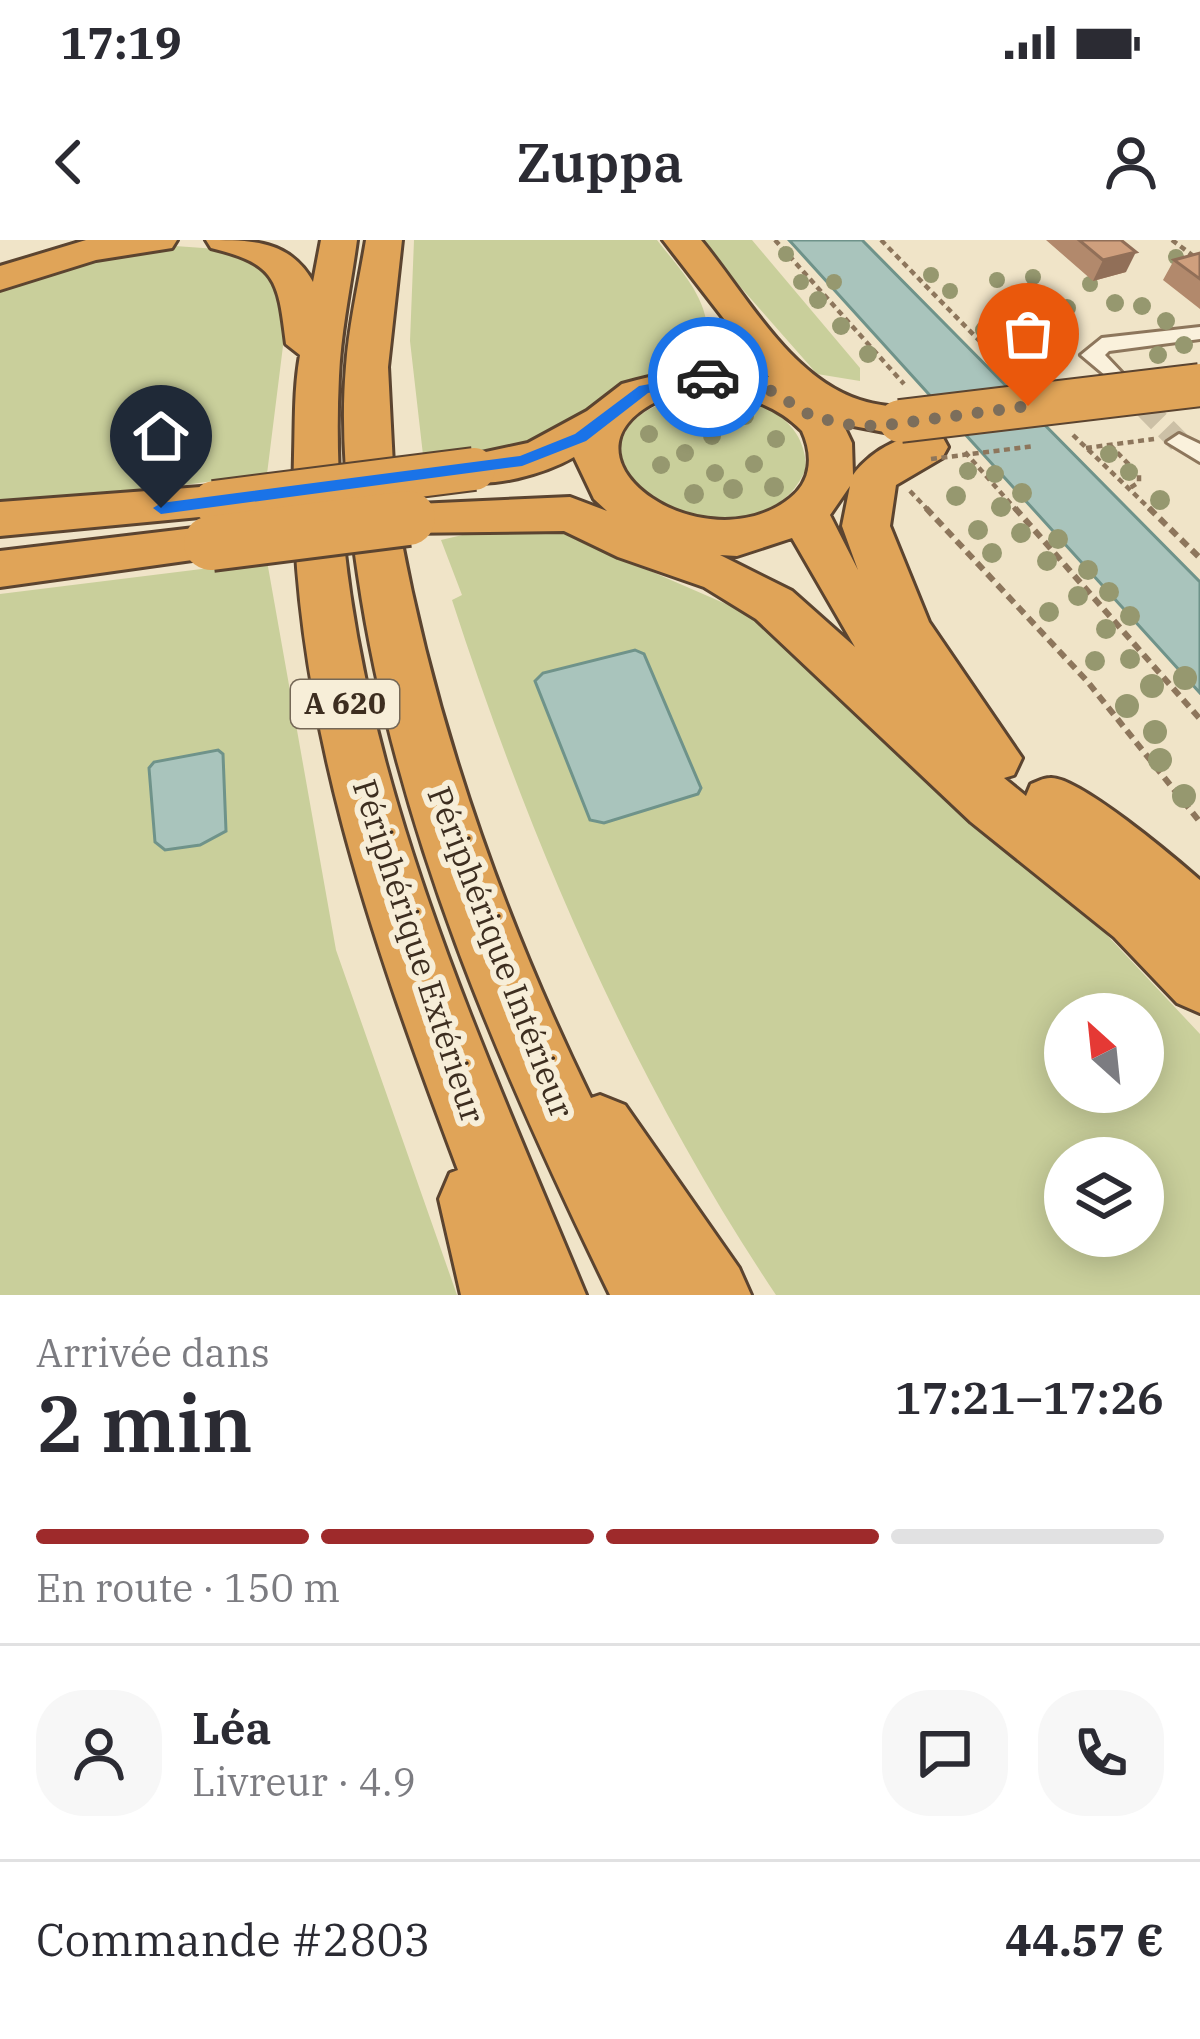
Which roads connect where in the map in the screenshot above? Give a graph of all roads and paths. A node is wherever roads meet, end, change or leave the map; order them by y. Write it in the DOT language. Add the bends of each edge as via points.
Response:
graph roads {
  1 [pos="37,240"];
  2 [pos="159,240"];
  3 [pos="224,240"];
  4 [pos="339,240"];
  5 [pos="384,240"];
  6 [pos="681,240"];
  7 [pos="775,240"];
  8 [pos="1172,240"];
  9 [pos="0,255"];
  10 [pos="1200,261"];
  11 [pos="0,278"];
  12 [pos="1200,333"];
  13 [pos="1112,374"];
  14 [pos="1200,385"];
  15 [pos="315,401"];
  16 [pos="813,417"];
  17 [pos="603,421"];
  18 [pos="1188,436"];
  19 [pos="920,445"];
  20 [pos="1110,445"];
  21 [pos="1086,448"];
  22 [pos="833,464"];
  23 [pos="1130,488"];
  24 [pos="478,496"];
  25 [pos="627,509"];
  26 [pos="805,512"];
  27 [pos="209,515"];
  28 [pos="0,519"];
  29 [pos="0,533"];
  30 [pos="725,537"];
  31 [pos="0,570"];
  32 [pos="1200,719"];
  33 [pos="911,730"];
  34 [pos="994,758"];
  35 [pos="1200,822"];
  36 [pos="1200,920"];
  37 [pos="1200,981"];
  38 [pos="508,988"];
  39 [pos="427,997"];
  40 [pos="500,1295"];
  41 [pos="547,1295"];
  42 [pos="650,1295"];
  43 [pos="712,1295"];
  1 -- 9 [label="highway"];
  2 -- 11 [label="highway" via="91,250"];
  3 -- 15 [label="highway" via="268,251 294,274"];
  4 -- 15 [label="highway, Périphérique Extérieur / A 620"];
  5 -- 38 [label="highway, Périphérique Intérieur / A 620" via="373,294 367,436 384,583 429,768"];
  6 -- 19 [label="highway" via="787,369 845,410"];
  7 -- 19 [label="path"];
  8 -- 10 [label="path"];
  12 -- 13 [label="street" via="1102,345 1092,355"];
  14 -- 19 [label="highway, bridge"];
  15 -- 39 [label="highway, Périphérique Extérieur / A 620" via="331,633 358,763"];
  16 -- 17 [label="highway" via="765,387 703,377 644,389"];
  16 -- 19 [label="highway"];
  16 -- 22 [label="highway"];
  17 -- 24 [label="highway"];
  17 -- 25 [label="highway" via="598,475"];
  18 -- 19 [label="highway"];
  18 -- 20 [label="path"];
  19 -- 22 [label="highway"];
  19 -- 32 [label="path"];
  19 -- 34 [label="highway" via="874,479 866,526 906,629"];
  19 -- 35 [label="path" via="1087,681"];
  20 -- 21 [label="path"];
  20 -- 23 [label="path" via="1139,475"];
  22 -- 26 [label="highway"];
  24 -- 25 [label="highway" via="570,496"];
  24 -- 27 [label="highway, bridge"];
  24 -- 27 [label="highway, bridge" via="408,518"];
  24 -- 33 [label="highway" via="570,514 722,574 774,604"];
  25 -- 30 [label="highway" via="671,530"];
  26 -- 30 [label="highway"];
  26 -- 34 [label="highway" via="833,575 878,640 947,724"];
  27 -- 28 [label="highway"];
  27 -- 29 [label="highway"];
  27 -- 31 [label="highway"];
  30 -- 33 [label="highway" via="791,574"];
  33 -- 37 [label="highway" via="1136,916"];
  34 -- 36 [label="highway"];
  38 -- 42 [label="highway, Périphérique Intérieur / A 620"];
  38 -- 43 [label="highway"];
  39 -- 40 [label="highway"];
  39 -- 41 [label="highway, Périphérique Extérieur / A 620"];
}
